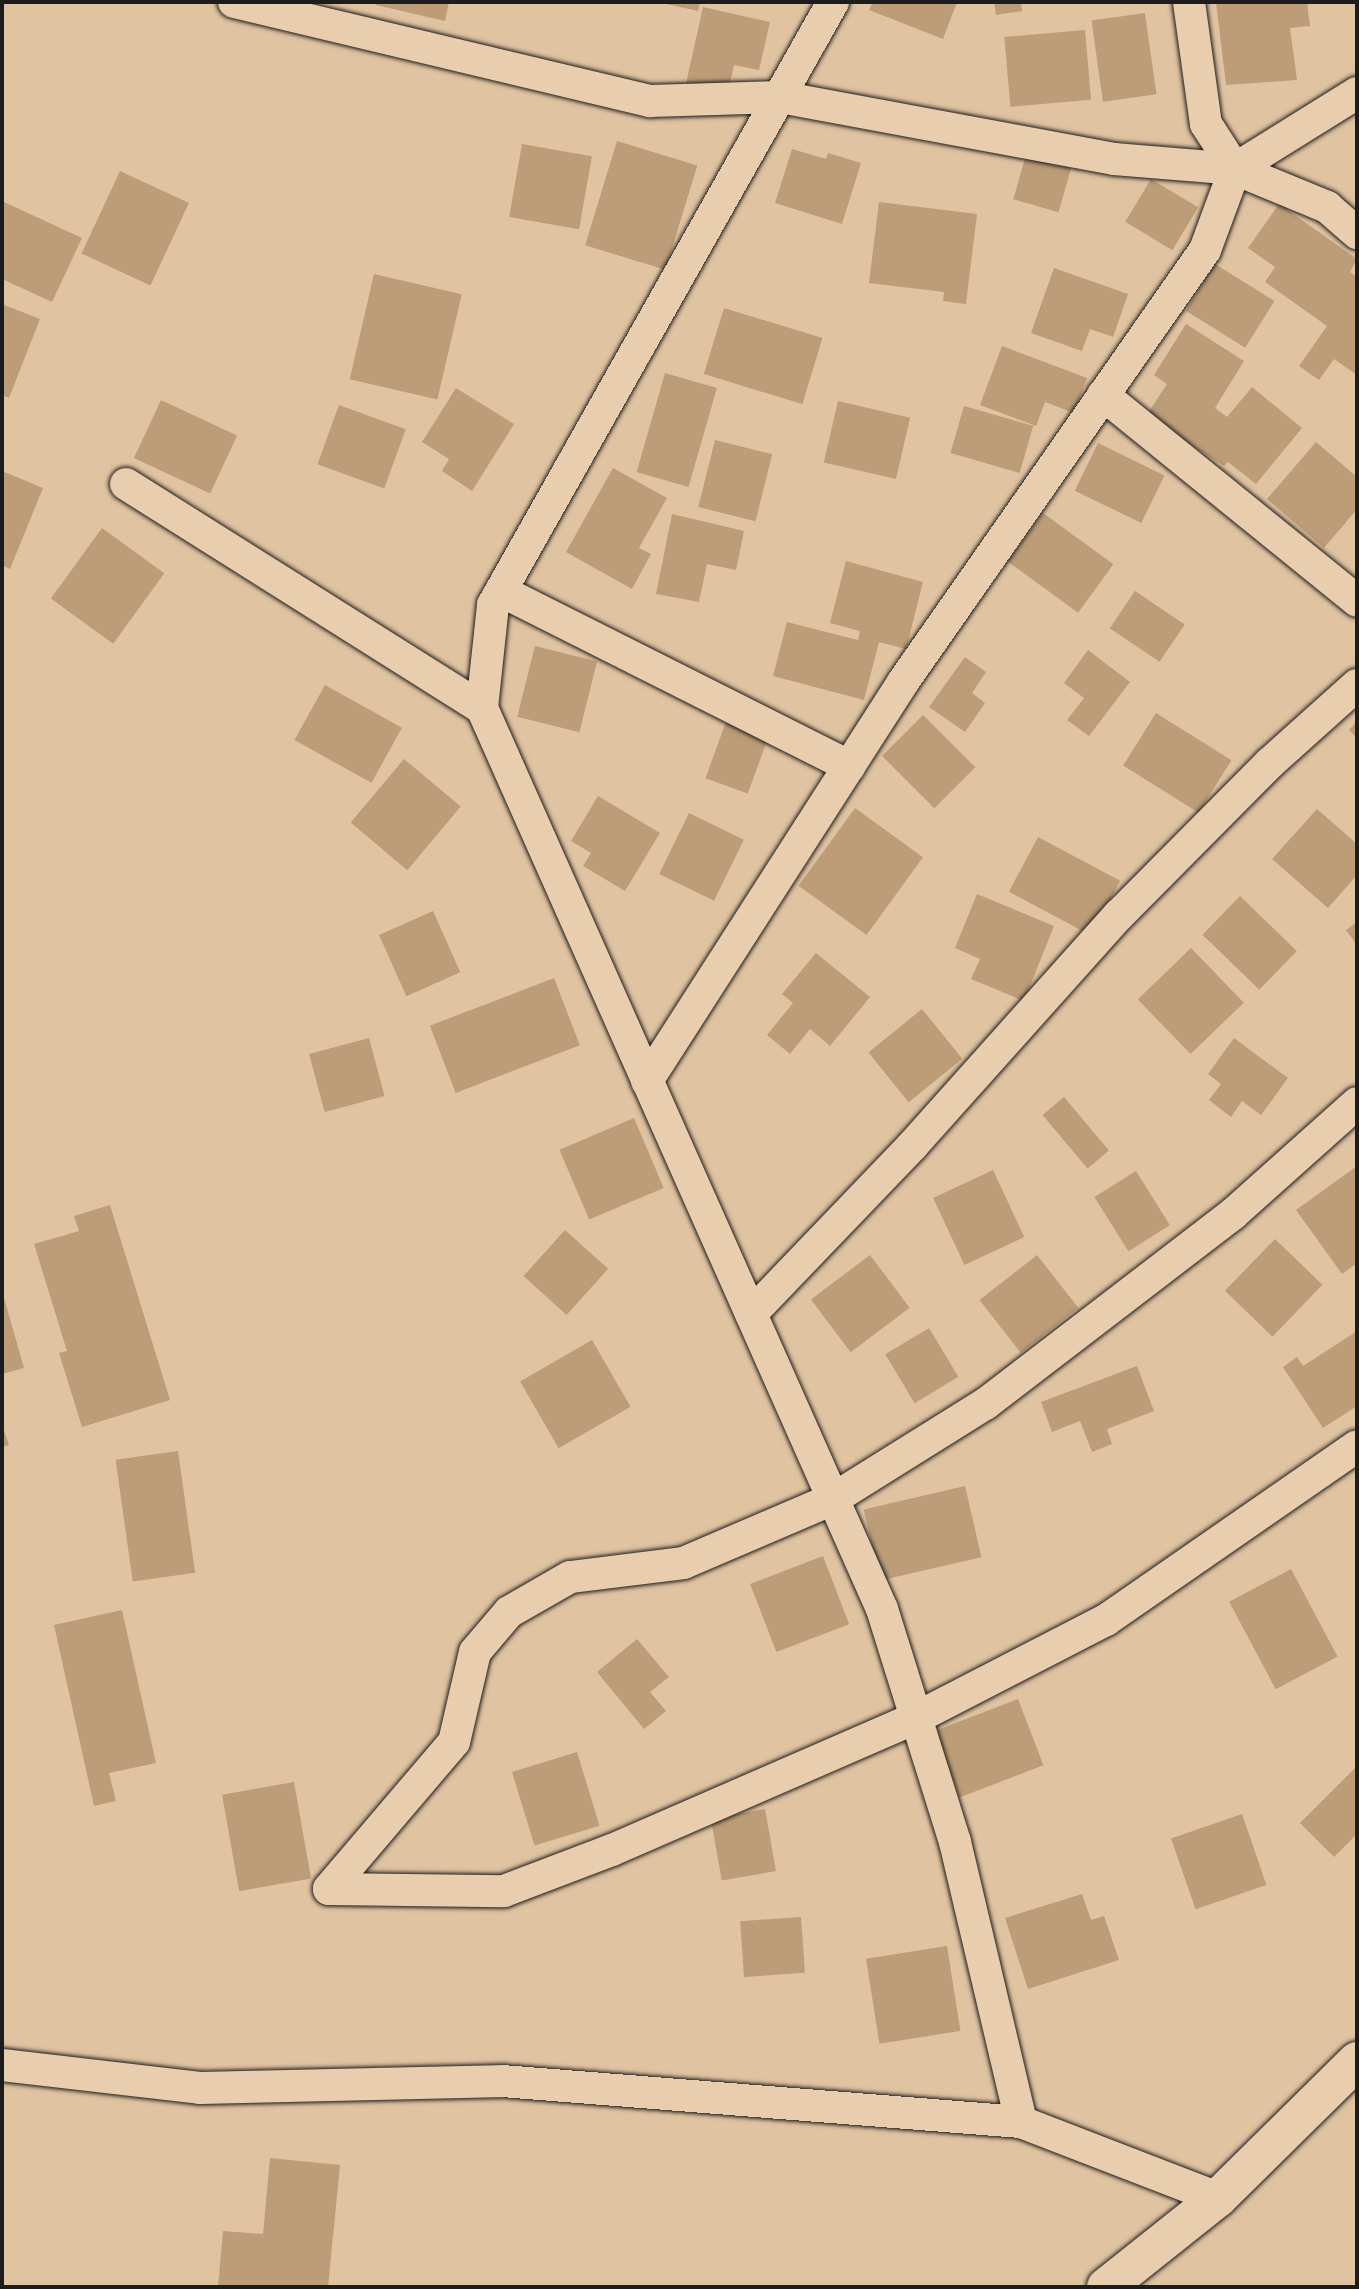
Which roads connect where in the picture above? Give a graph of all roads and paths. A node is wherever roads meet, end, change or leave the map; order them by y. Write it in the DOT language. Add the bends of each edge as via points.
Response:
graph roads {
  1 [pos="234,2"];
  2 [pos="833,2"];
  3 [pos="1189,2"];
  4 [pos="1357,93"];
  5 [pos="780,97"];
  6 [pos="1235,169"];
  7 [pos="1357,233"];
  8 [pos="1103,395"];
  9 [pos="126,484"];
  10 [pos="501,591"];
  11 [pos="1357,601"];
  12 [pos="1357,685"];
  13 [pos="482,708"];
  14 [pos="849,766"];
  15 [pos="647,1081"];
  16 [pos="1357,1102"];
  17 [pos="751,1314"];
  18 [pos="1357,1446"];
  19 [pos="833,1499"];
  20 [pos="916,1718"];
  21 [pos="1357,2061"];
  22 [pos="2,2065"];
  23 [pos="1021,2122"];
  24 [pos="1218,2198"];
  25 [pos="1106,2287"];
  26 [pos="1132,2287"];
  1 -- 5 [label="street" via="650,101"];
  2 -- 5 [label="street"];
  3 -- 6 [label="street" via="1206,124"];
  4 -- 6 [label="street"];
  5 -- 6 [label="street" via="1114,159"];
  5 -- 10 [label="street"];
  6 -- 7 [label="street" via="1327,206"];
  6 -- 8 [label="street" via="1205,250"];
  8 -- 11 [label="street"];
  8 -- 14 [label="street"];
  9 -- 13 [label="street"];
  10 -- 13 [label="street" via="493,605"];
  10 -- 14 [label="street"];
  12 -- 17 [label="street" via="1270,763 1119,915 912,1145"];
  13 -- 15 [label="street"];
  14 -- 15 [label="street"];
  15 -- 17 [label="street"];
  16 -- 19 [label="street" via="1233,1214 985,1404"];
  17 -- 19 [label="street"];
  18 -- 20 [label="street" via="1106,1620"];
  19 -- 20 [label="street" via="882,1609"];
  19 -- 20 [label="street" via="684,1563 570,1577 509,1612 475,1652 454,1742 329,1889 504,1891 612,1850"];
  20 -- 23 [label="street" via="955,1842"];
  21 -- 24 [label="main road"];
  22 -- 23 [label="street" via="200,2088 502,2081"];
  23 -- 24 [label="street"];
  24 -- 25 [label="main road"];
  24 -- 26 [label="main road"];
}
